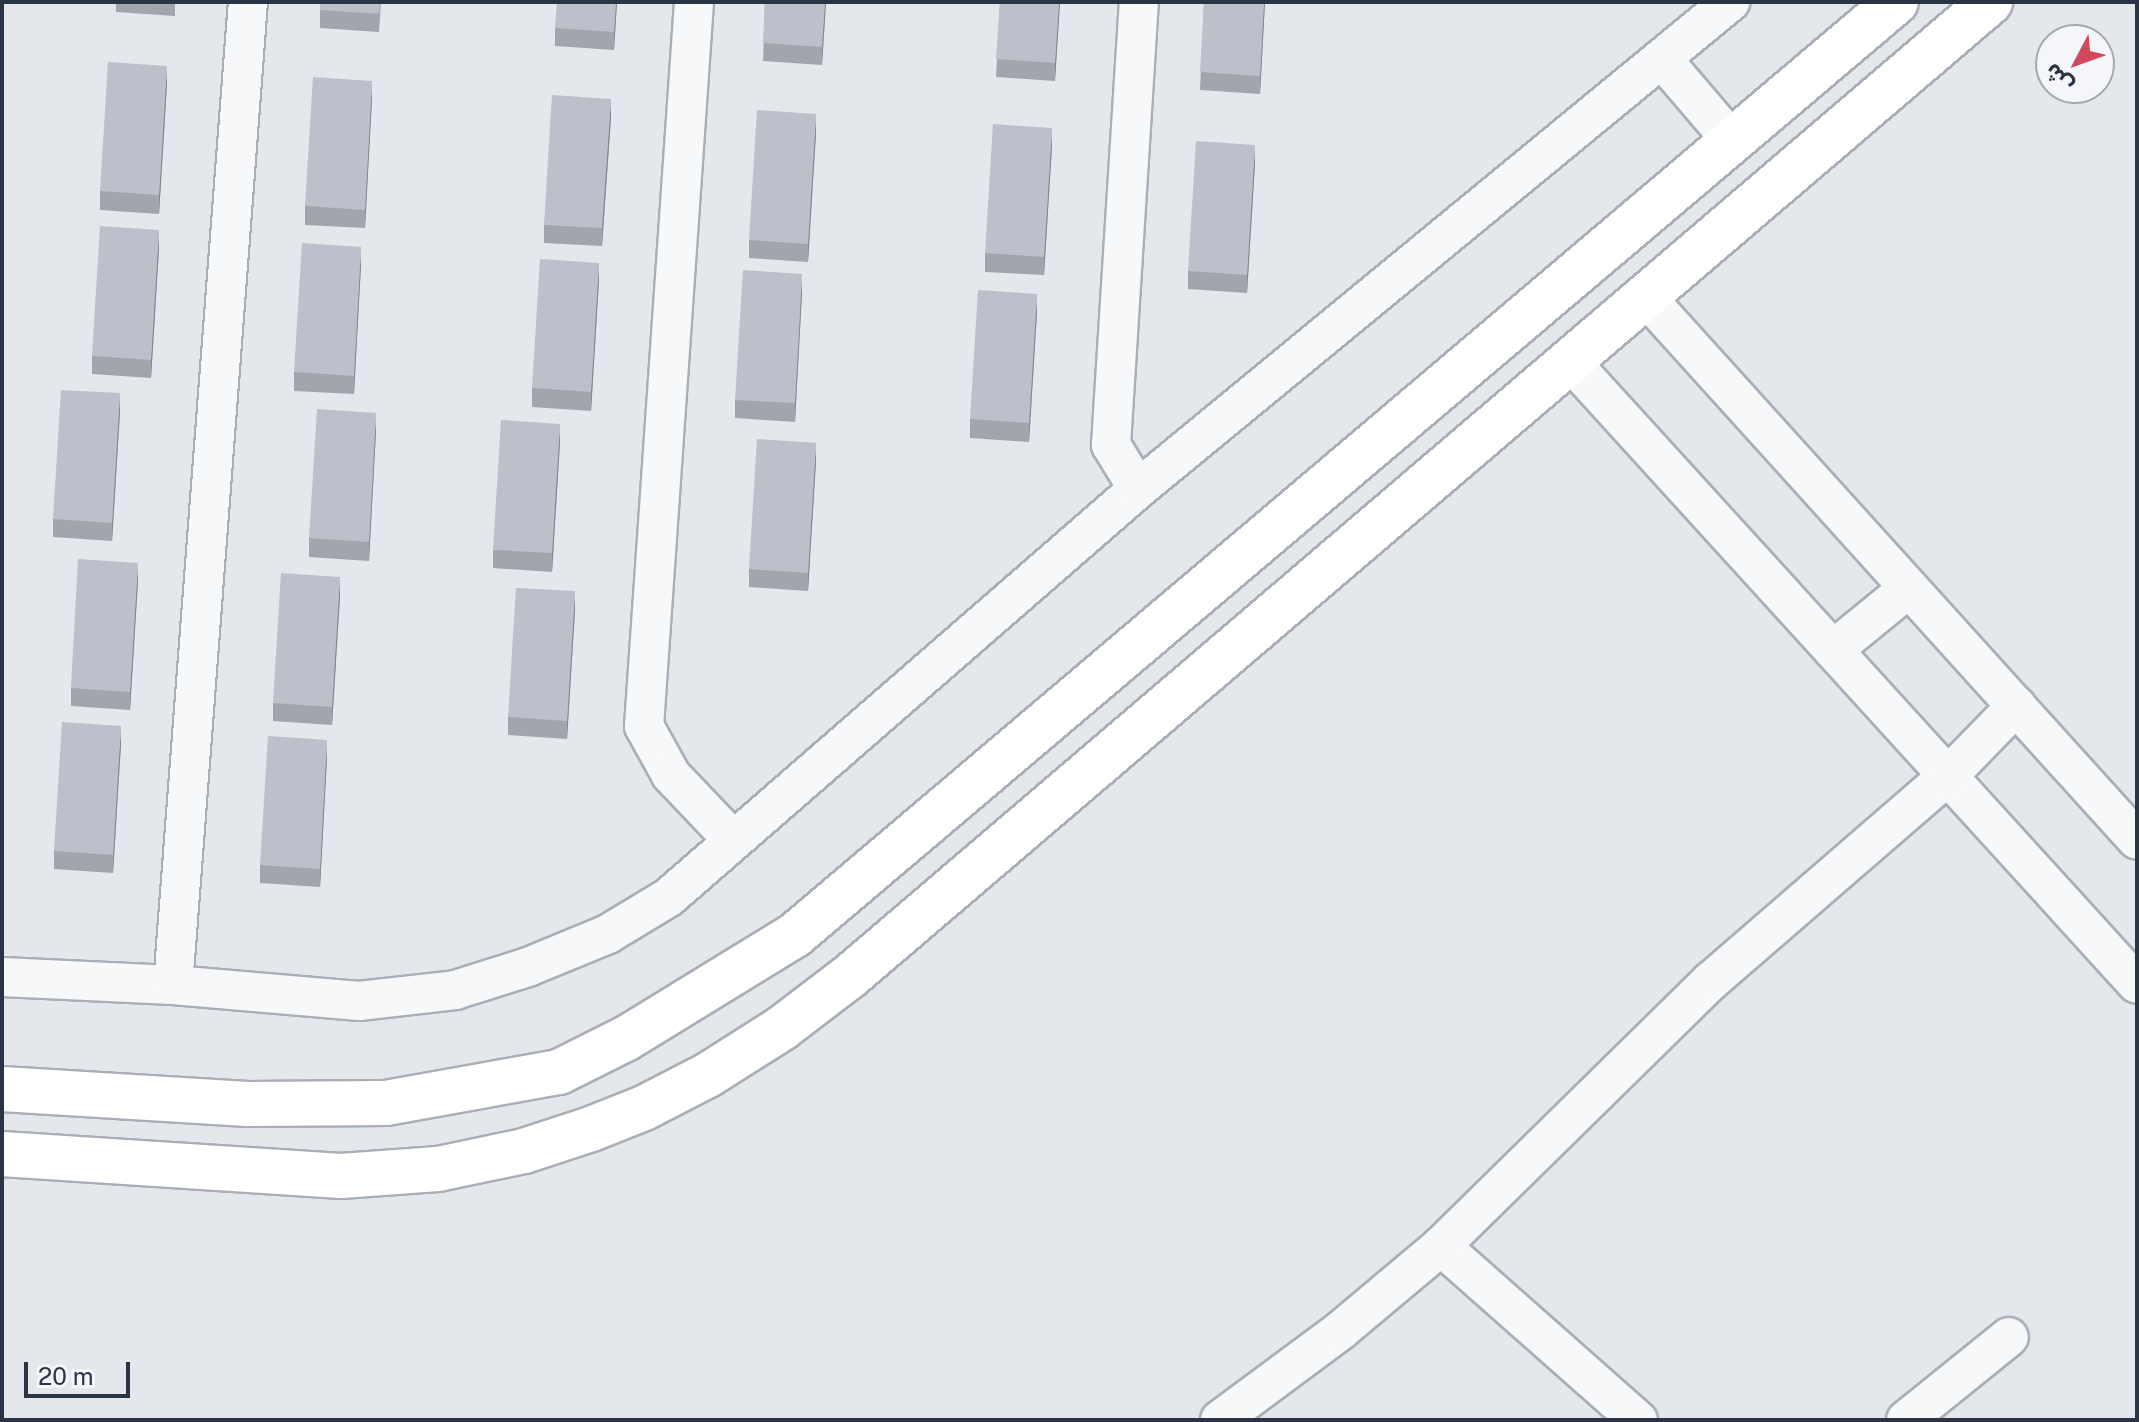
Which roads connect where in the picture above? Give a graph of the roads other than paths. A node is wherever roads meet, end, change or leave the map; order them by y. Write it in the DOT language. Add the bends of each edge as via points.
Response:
graph roads {
  1 [pos="248,2"];
  2 [pos="694,2"];
  3 [pos="1139,2"];
  4 [pos="1730,2"];
  5 [pos="1896,2"];
  6 [pos="1990,2"];
  7 [pos="1663,60"];
  8 [pos="1734,143"];
  9 [pos="1645,296"];
  10 [pos="1570,361"];
  11 [pos="1138,489"];
  12 [pos="1909,588"];
  13 [pos="1833,650"];
  14 [pos="2016,706"];
  15 [pos="1948,776"];
  16 [pos="733,840"];
  17 [pos="2137,840"];
  18 [pos="2,977"];
  19 [pos="2137,984"];
  20 [pos="173,985"];
  21 [pos="2,1089"];
  22 [pos="2,1154"];
  23 [pos="1441,1246"];
  24 [pos="2009,1337"];
  25 [pos="1220,1420"];
  26 [pos="1638,1420"];
  27 [pos="1906,1420"];
  1 -- 20 [label="street"];
  2 -- 16 [label="street" via="644,726 671,775"];
  3 -- 11 [label="street" via="1111,445"];
  4 -- 7 [label="street"];
  5 -- 8 [label="main road"];
  6 -- 9 [label="main road"];
  7 -- 8 [label="street"];
  7 -- 11 [label="street"];
  8 -- 21 [label="main road" via="795,935 627,1038 559,1072 386,1103 248,1104"];
  9 -- 10 [label="main road"];
  9 -- 12 [label="street"];
  10 -- 13 [label="street"];
  10 -- 22 [label="main road" via="849,977 745,1051 644,1108 524,1151 438,1169 341,1176"];
  11 -- 16 [label="street"];
  12 -- 13 [label="street"];
  12 -- 14 [label="street"];
  13 -- 15 [label="street"];
  14 -- 15 [label="street"];
  14 -- 17 [label="street"];
  15 -- 19 [label="street"];
  15 -- 23 [label="street" via="1711,981"];
  16 -- 20 [label="street" via="669,897 608,934 455,990 359,1001"];
  18 -- 20 [label="street"];
  23 -- 25 [label="street" via="1341,1330"];
  23 -- 26 [label="street"];
  24 -- 27 [label="street"];
}
